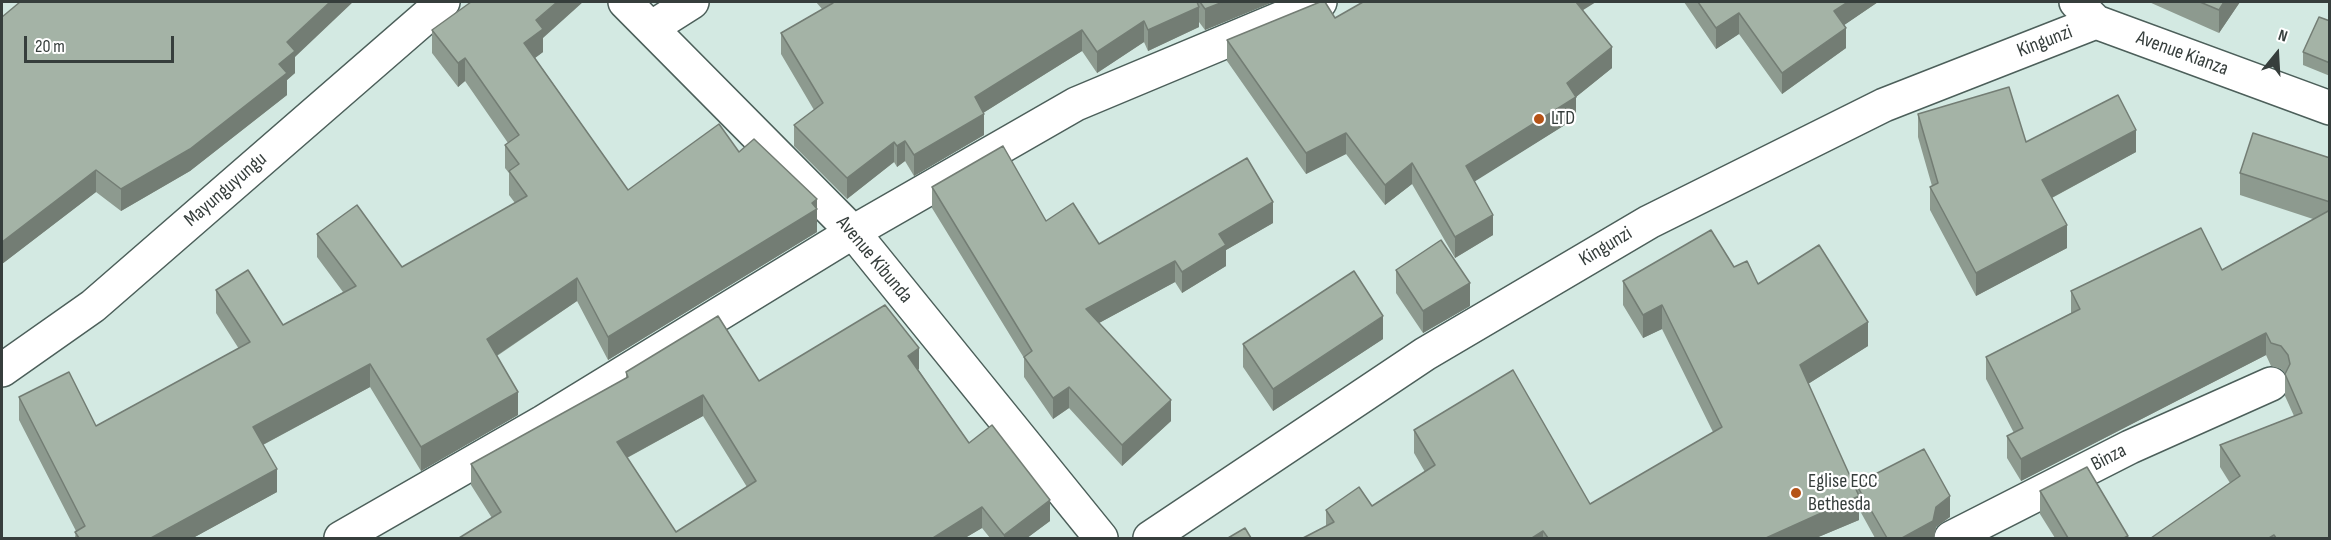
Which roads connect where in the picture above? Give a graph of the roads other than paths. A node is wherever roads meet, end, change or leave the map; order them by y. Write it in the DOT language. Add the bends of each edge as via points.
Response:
graph roads {
  1 [pos="443,2"];
  2 [pos="625,2"];
  3 [pos="692,2"];
  4 [pos="1320,2"];
  5 [pos="2086,12"];
  6 [pos="651,28"];
  7 [pos="2330,108"];
  8 [pos="853,232"];
  9 [pos="2,370"];
  10 [pos="2271,384"];
  11 [pos="341,538"];
  12 [pos="1101,538"];
  13 [pos="1150,538"];
  14 [pos="1951,538"];
  1 -- 9 [label="street, Mayunguyungu" via="93,306"];
  2 -- 6 [label="street, Avenue Kibunda"];
  3 -- 6 [label="street"];
  4 -- 8 [label="street" via="1076,104"];
  5 -- 7 [label="street, Avenue Kianza"];
  5 -- 13 [label="street, Kingunzi" via="1884,105 1649,222 1425,354"];
  6 -- 8 [label="street, Avenue Kibunda"];
  8 -- 11 [label="street" via="543,422"];
  8 -- 12 [label="street, Avenue Kibunda"];
  10 -- 14 [label="street, Binza" via="2130,447"];
}
